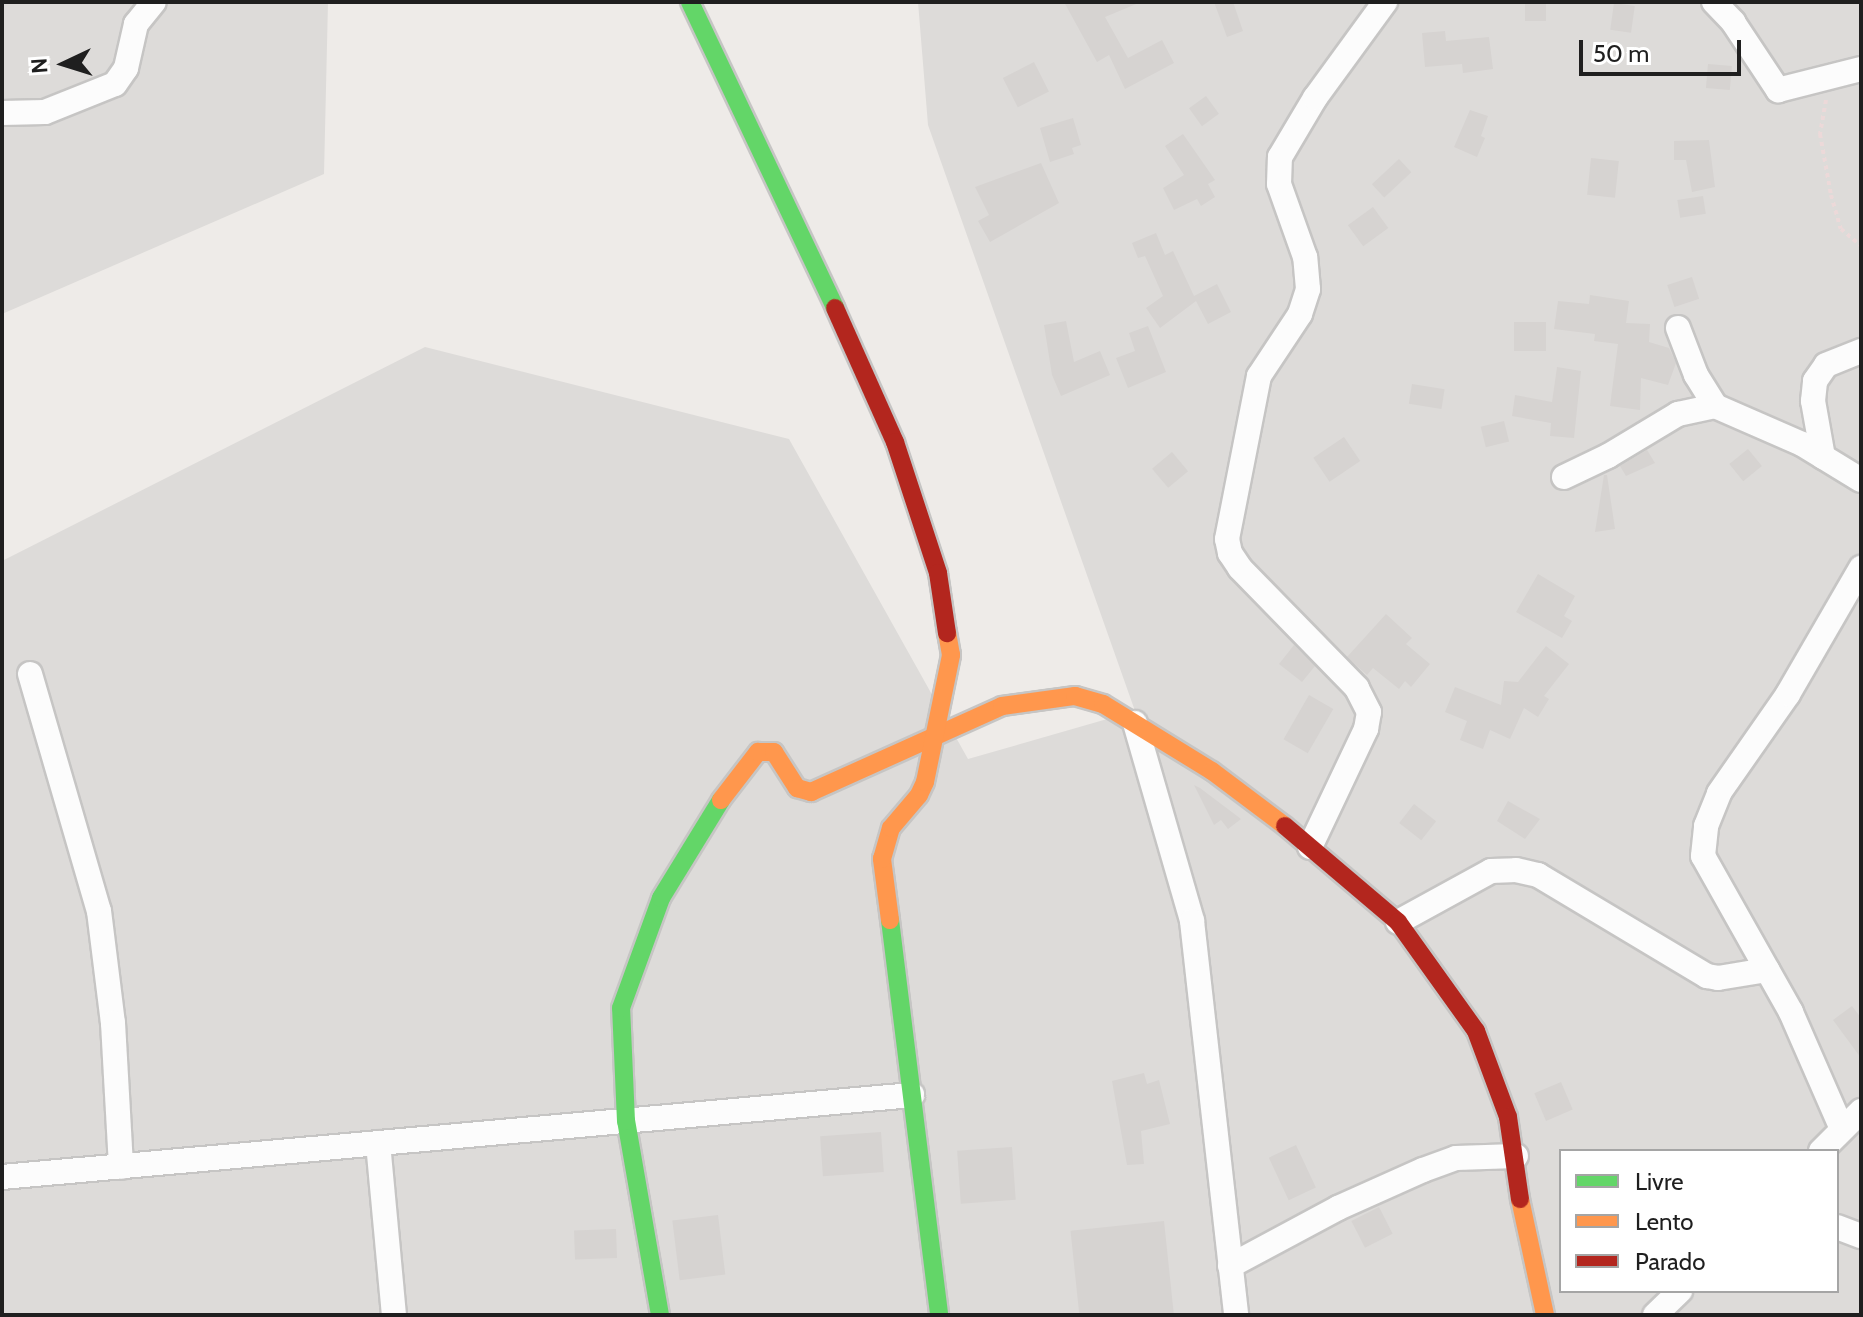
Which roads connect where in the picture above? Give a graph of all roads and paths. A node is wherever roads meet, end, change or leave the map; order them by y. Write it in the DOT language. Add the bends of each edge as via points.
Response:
graph roads {
  1 [pos="154,2"];
  2 [pos="690,2"];
  3 [pos="1385,2"];
  4 [pos="1714,2"];
  5 [pos="1861,69"];
  6 [pos="1826,79"];
  7 [pos="2,113"];
  8 [pos="1861,246"];
  9 [pos="1678,328"];
  10 [pos="1861,351"];
  11 [pos="1715,406"];
  12 [pos="1823,457"];
  13 [pos="1564,477"];
  14 [pos="1861,480"];
  15 [pos="1861,568"];
  16 [pos="30,674"];
  17 [pos="1135,723"];
  18 [pos="935,734"];
  19 [pos="1310,847"];
  20 [pos="1398,922"];
  21 [pos="1767,970"];
  22 [pos="912,1095"];
  23 [pos="1861,1111"];
  24 [pos="626,1121"];
  25 [pos="1842,1129"];
  26 [pos="378,1143"];
  27 [pos="1823,1149"];
  28 [pos="1516,1156"];
  29 [pos="121,1167"];
  30 [pos="2,1177"];
  31 [pos="1839,1228"];
  32 [pos="1861,1236"];
  33 [pos="1230,1266"];
  34 [pos="1678,1293"];
  35 [pos="394,1315"];
  36 [pos="660,1315"];
  37 [pos="939,1315"];
  38 [pos="1236,1315"];
  39 [pos="1545,1315"];
  40 [pos="1655,1315"];
  1 -- 7 [label="street" via="136,24 126,68 115,84 45,112"];
  2 -- 18 [label="street" via="895,442 938,573 951,655"];
  3 -- 19 [label="street" via="1315,98 1280,157 1279,184 1305,257 1308,289 1300,314 1259,376 1227,539 1240,568 1357,688 1369,712 1366,729"];
  4 -- 6 [label="street" via="1778,90"];
  5 -- 6 [label="street"];
  6 -- 8 [label="path" via="1820,134 1831,195 1841,229"];
  9 -- 11 [label="street"];
  10 -- 12 [label="street" via="1826,365 1815,381 1813,401"];
  11 -- 12 [label="street"];
  11 -- 13 [label="street" via="1678,414"];
  12 -- 14 [label="street"];
  15 -- 21 [label="street" via="1788,694 1719,793 1706,826 1703,856"];
  16 -- 29 [label="street" via="99,911 113,1023"];
  17 -- 18 [label="street" via="1103,704 1075,696 1002,706"];
  17 -- 19 [label="street" via="1212,771"];
  17 -- 33 [label="street" via="1192,921"];
  18 -- 22 [label="street" via="925,782 891,828 882,859"];
  18 -- 24 [label="street" via="811,792 797,788 774,752 758,752 710,815 661,898 624,996 620,1021"];
  19 -- 20 [label="street"];
  20 -- 21 [label="street" via="1491,871 1516,870 1538,875 1707,976"];
  20 -- 28 [label="street" via="1476,1031 1508,1117"];
  21 -- 25 [label="street"];
  22 -- 24 [label="street"];
  22 -- 37 [label="street"];
  23 -- 25 [label="street"];
  24 -- 26 [label="street"];
  24 -- 36 [label="street"];
  25 -- 27 [label="street"];
  26 -- 29 [label="street"];
  26 -- 35 [label="street"];
  28 -- 33 [label="street" via="1456,1158 1423,1170"];
  28 -- 39 [label="street" via="1523,1220"];
  29 -- 30 [label="street"];
  31 -- 32 [label="street"];
  33 -- 38 [label="street"];
  34 -- 40 [label="street"];
}
